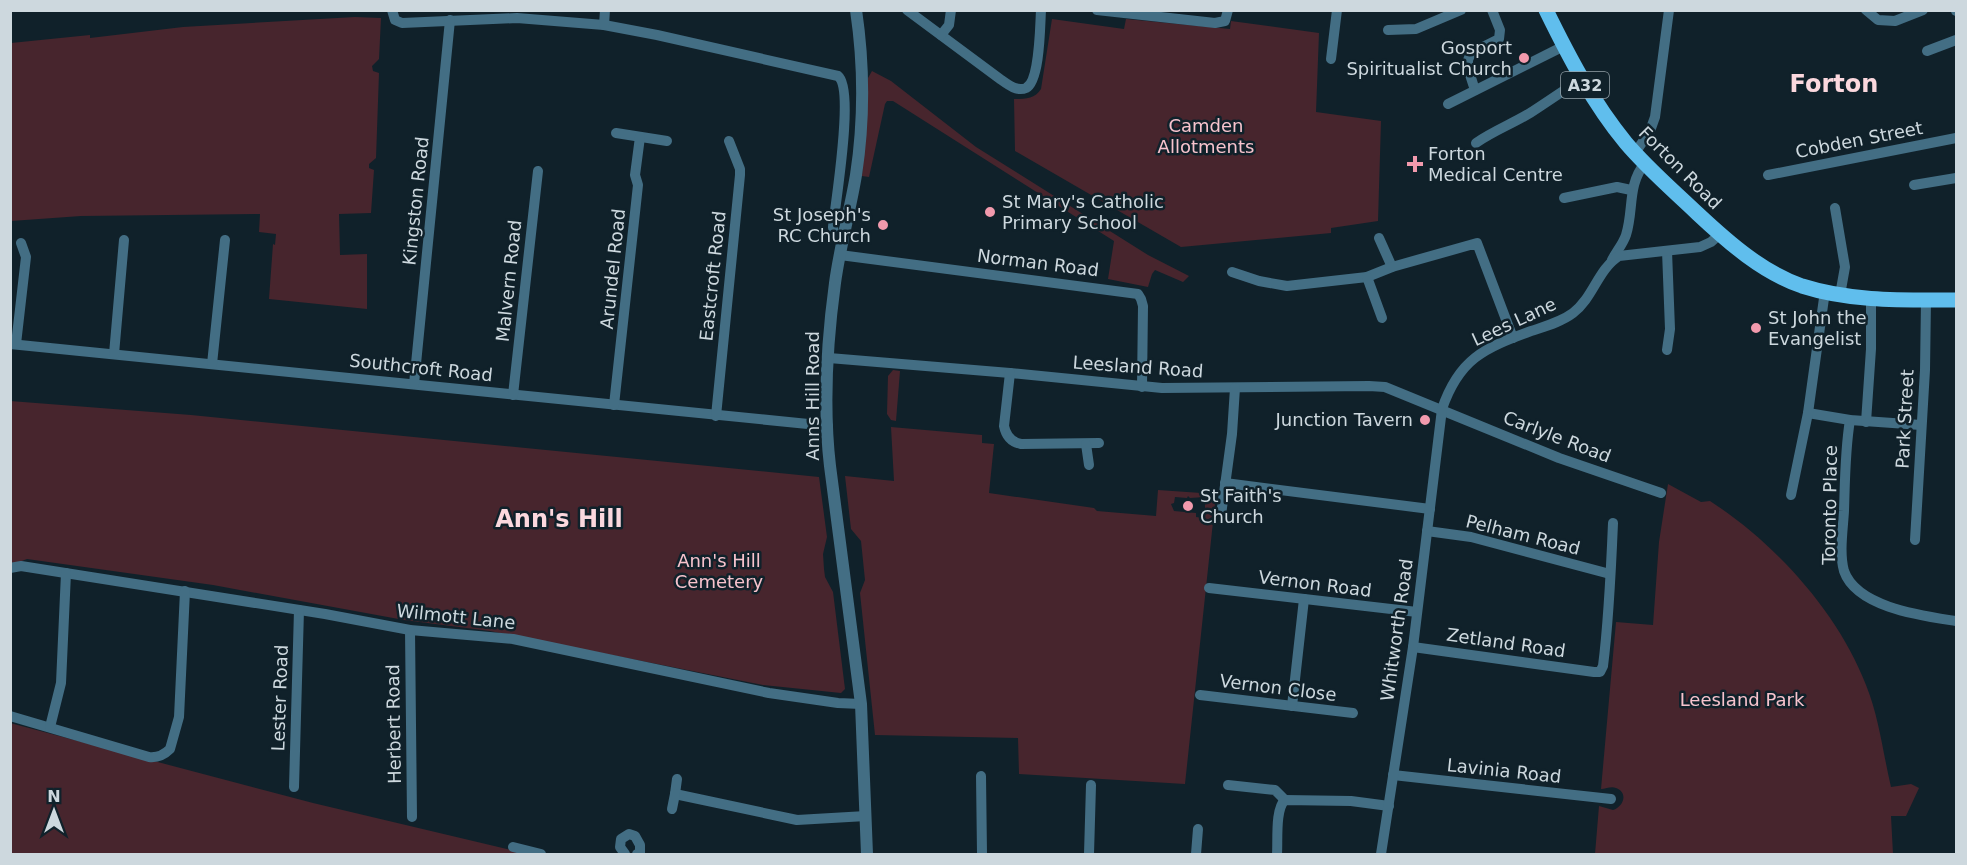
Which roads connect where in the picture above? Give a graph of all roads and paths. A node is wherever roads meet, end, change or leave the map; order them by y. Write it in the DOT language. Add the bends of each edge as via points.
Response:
graph roads {
  1 [pos="604,10"];
  2 [pos="856,10"];
  3 [pos="907,10"];
  4 [pos="951,10"];
  5 [pos="1041,10"];
  6 [pos="1097,10"];
  7 [pos="1337,10"];
  8 [pos="1461,10"];
  9 [pos="1491,10"];
  10 [pos="1546,10"];
  11 [pos="1669,10"];
  12 [pos="1866,10"];
  13 [pos="1923,10"];
  14 [pos="1127,12"];
  15 [pos="517,14"];
  16 [pos="395,16"];
  17 [pos="1226,16"];
  18 [pos="450,20"];
  19 [pos="604,26"];
  20 [pos="1388,30"];
  21 [pos="941,35"];
  22 [pos="1956,40"];
  23 [pos="1564,46"];
  24 [pos="1927,51"];
  25 [pos="1331,59"];
  26 [pos="1582,79"];
  27 [pos="1475,90"];
  28 [pos="1448,104"];
  29 [pos="616,134"];
  30 [pos="640,137"];
  31 [pos="1956,138"];
  32 [pos="667,141"];
  33 [pos="729,141"];
  34 [pos="1476,144"];
  35 [pos="1640,158"];
  36 [pos="538,171"];
  37 [pos="1768,175"];
  38 [pos="1956,178"];
  39 [pos="1914,185"];
  40 [pos="1632,190"];
  41 [pos="1564,198"];
  42 [pos="1835,208"];
  43 [pos="1720,234"];
  44 [pos="1626,235"];
  45 [pos="844,238"];
  46 [pos="1379,238"];
  47 [pos="124,240"];
  48 [pos="225,240"];
  49 [pos="21,243"];
  50 [pos="1667,251"];
  51 [pos="1636,253"];
  52 [pos="840,255"];
  53 [pos="1610,262"];
  54 [pos="1392,267"];
  55 [pos="1232,272"];
  56 [pos="1367,277"];
  57 [pos="1833,293"];
  58 [pos="1871,298"];
  59 [pos="1926,300"];
  60 [pos="1956,300"];
  61 [pos="1382,318"];
  62 [pos="1513,338"];
  63 [pos="13,344"];
  64 [pos="1666,350"];
  65 [pos="114,354"];
  66 [pos="829,358"];
  67 [pos="212,364"];
  68 [pos="1010,373"];
  69 [pos="414,384"];
  70 [pos="1142,387"];
  71 [pos="1235,388"];
  72 [pos="513,395"];
  73 [pos="614,405"];
  74 [pos="1442,409"];
  75 [pos="1808,413"];
  76 [pos="716,416"];
  77 [pos="1850,420"];
  78 [pos="1866,422"];
  79 [pos="1922,425"];
  80 [pos="828,426"];
  81 [pos="1099,442"];
  82 [pos="1086,444"];
  83 [pos="1089,465"];
  84 [pos="1225,483"];
  85 [pos="1661,493"];
  86 [pos="1791,495"];
  87 [pos="1430,509"];
  88 [pos="1221,515"];
  89 [pos="1613,523"];
  90 [pos="1427,531"];
  91 [pos="1916,540"];
  92 [pos="10,568"];
  93 [pos="66,573"];
  94 [pos="1610,573"];
  95 [pos="1209,588"];
  96 [pos="185,591"];
  97 [pos="1304,599"];
  98 [pos="299,610"];
  99 [pos="1417,612"];
  100 [pos="1956,621"];
  101 [pos="410,630"];
  102 [pos="1413,647"];
  103 [pos="1200,695"];
  104 [pos="861,704"];
  105 [pos="1292,706"];
  106 [pos="1353,713"];
  107 [pos="10,716"];
  108 [pos="50,727"];
  109 [pos="1393,775"];
  110 [pos="981,776"];
  111 [pos="677,779"];
  112 [pos="1090,785"];
  113 [pos="1228,785"];
  114 [pos="294,787"];
  115 [pos="675,794"];
  116 [pos="1611,799"];
  117 [pos="1285,800"];
  118 [pos="1389,806"];
  119 [pos="672,809"];
  120 [pos="866,816"];
  121 [pos="412,817"];
  122 [pos="1198,829"];
  123 [pos="513,847"];
  124 [pos="541,855"];
  125 [pos="625,855"];
  126 [pos="637,855"];
  127 [pos="867,855"];
  128 [pos="982,855"];
  129 [pos="1089,855"];
  130 [pos="1196,855"];
  131 [pos="1277,855"];
  132 [pos="1381,855"];
  1 -- 19 [label="street"];
  2 -- 45 [label="street, Anns Hill Road" via="861,130"];
  3 -- 21 [label="street"];
  4 -- 21 [label="street" via="949,25"];
  5 -- 21 [label="street" via="1036,71 1033,81 1023,89 1010,86"];
  6 -- 14 [label="street"];
  7 -- 25 [label="street"];
  8 -- 20 [label="street" via="1416,29"];
  9 -- 27 [label="street" via="1500,30 1499,39 1473,52 1466,65"];
  10 -- 23 [label="main road, Forton Road / A32"];
  11 -- 35 [label="street" via="1656,117"];
  12 -- 13 [label="street" via="1878,20 1895,21"];
  14 -- 17 [label="street" via="1215,23"];
  15 -- 18 [label="street"];
  15 -- 19 [label="street"];
  16 -- 18 [label="street" via="406,22"];
  18 -- 69 [label="street, Kingston Road"];
  19 -- 45 [label="street" via="842,79 842,153 833,227 834,234"];
  22 -- 24 [label="street"];
  23 -- 26 [label="main road, Forton Road / A32"];
  23 -- 27 [label="street"];
  26 -- 34 [label="street"];
  26 -- 35 [label="main road, Forton Road / A32"];
  27 -- 28 [label="street"];
  29 -- 30 [label="street"];
  30 -- 32 [label="street"];
  30 -- 73 [label="street, Arundel Road"];
  31 -- 37 [label="street, Cobden Street"];
  33 -- 76 [label="street, Eastcroft Road" via="740,175"];
  35 -- 40 [label="street"];
  35 -- 43 [label="main road, Forton Road / A32"];
  36 -- 72 [label="street, Malvern Road"];
  38 -- 39 [label="street"];
  40 -- 41 [label="street" via="1617,187"];
  40 -- 44 [label="street"];
  42 -- 57 [label="street" via="1845,267"];
  43 -- 50 [label="street" via="1706,245"];
  43 -- 57 [label="main road, Forton Road / A32" via="1775,274"];
  44 -- 51 [label="street" via="1627,248"];
  44 -- 53 [label="street, Lees Lane"];
  45 -- 52 [label="street, Anns Hill Road"];
  46 -- 54 [label="street"];
  47 -- 65 [label="street"];
  48 -- 67 [label="street"];
  49 -- 63 [label="street" via="26,257"];
  50 -- 51 [label="street"];
  50 -- 64 [label="street" via="1670,336"];
  51 -- 53 [label="street"];
  52 -- 66 [label="street, Anns Hill Road"];
  52 -- 70 [label="street, Norman Road" via="1138,294 1143,306"];
  53 -- 62 [label="street, Lees Lane" via="1572,314"];
  54 -- 56 [label="street"];
  54 -- 62 [label="street" via="1477,243"];
  55 -- 56 [label="street" via="1287,286"];
  56 -- 61 [label="street"];
  57 -- 58 [label="main road, Forton Road / A32"];
  57 -- 75 [label="street"];
  58 -- 59 [label="main road, Forton Road / A32"];
  58 -- 78 [label="street"];
  59 -- 60 [label="main road, Forton Road / A32"];
  59 -- 79 [label="street, Park Street"];
  62 -- 74 [label="street, Lees Lane" via="1462,369"];
  63 -- 65 [label="street, Southcroft Road"];
  65 -- 67 [label="street, Southcroft Road"];
  66 -- 68 [label="street, Leesland Road"];
  66 -- 80 [label="street, Anns Hill Road"];
  67 -- 69 [label="street, Southcroft Road"];
  68 -- 70 [label="street, Leesland Road"];
  68 -- 82 [label="street" via="1004,426 1010,439 1021,444"];
  69 -- 72 [label="street, Southcroft Road"];
  70 -- 71 [label="street, Leesland Road"];
  71 -- 74 [label="street, Leesland Road" via="1385,387"];
  71 -- 84 [label="street"];
  72 -- 73 [label="street, Southcroft Road"];
  73 -- 76 [label="street, Southcroft Road"];
  74 -- 85 [label="street, Carlyle Road" via="1559,458"];
  74 -- 87 [label="street, Whitworth Road"];
  75 -- 77 [label="street"];
  75 -- 86 [label="street"];
  76 -- 80 [label="street, Southcroft Road"];
  77 -- 78 [label="street"];
  77 -- 100 [label="street, Toronto Place" via="1843,529 1845,573 1863,593 1880,603"];
  78 -- 79 [label="street"];
  79 -- 91 [label="street, Park Street"];
  80 -- 104 [label="street, Anns Hill Road"];
  81 -- 82 [label="street"];
  82 -- 83 [label="street"];
  84 -- 87 [label="street"];
  84 -- 88 [label="street"];
  87 -- 90 [label="street, Whitworth Road"];
  89 -- 94 [label="street"];
  90 -- 94 [label="street, Pelham Road" via="1471,537"];
  90 -- 99 [label="street, Whitworth Road"];
  92 -- 93 [label="street, Wilmott Lane"];
  93 -- 96 [label="street, Wilmott Lane"];
  93 -- 108 [label="street" via="62,676"];
  94 -- 102 [label="street, Zetland Road" via="1608,626 1600,672"];
  95 -- 97 [label="street, Vernon Road"];
  96 -- 98 [label="street, Wilmott Lane"];
  96 -- 108 [label="street" via="179,717 167,752 149,757"];
  97 -- 99 [label="street, Vernon Road"];
  97 -- 105 [label="street"];
  98 -- 101 [label="street, Wilmott Lane"];
  98 -- 114 [label="street, Lester Road"];
  99 -- 102 [label="street, Whitworth Road"];
  101 -- 104 [label="street, Wilmott Lane" via="513,639 769,693"];
  101 -- 121 [label="street, Herbert Road"];
  102 -- 109 [label="street, Whitworth Road"];
  103 -- 105 [label="street, Vernon Close"];
  104 -- 120 [label="street, Anns Hill Road"];
  105 -- 106 [label="street, Vernon Close"];
  107 -- 108 [label="street"];
  109 -- 116 [label="street, Lavinia Road"];
  109 -- 118 [label="street, Whitworth Road"];
  110 -- 128 [label="street"];
  111 -- 115 [label="street"];
  112 -- 129 [label="street"];
  113 -- 117 [label="street" via="1275,790"];
  115 -- 119 [label="street"];
  115 -- 120 [label="street" via="797,820"];
  117 -- 118 [label="street"];
  117 -- 131 [label="street" via="1280,807"];
  118 -- 132 [label="street, Whitworth Road"];
  120 -- 127 [label="street, Anns Hill Road"];
  122 -- 130 [label="street"];
  123 -- 124 [label="street"];
  125 -- 126 [label="street" via="621,839 629,834 640,844"];
}
